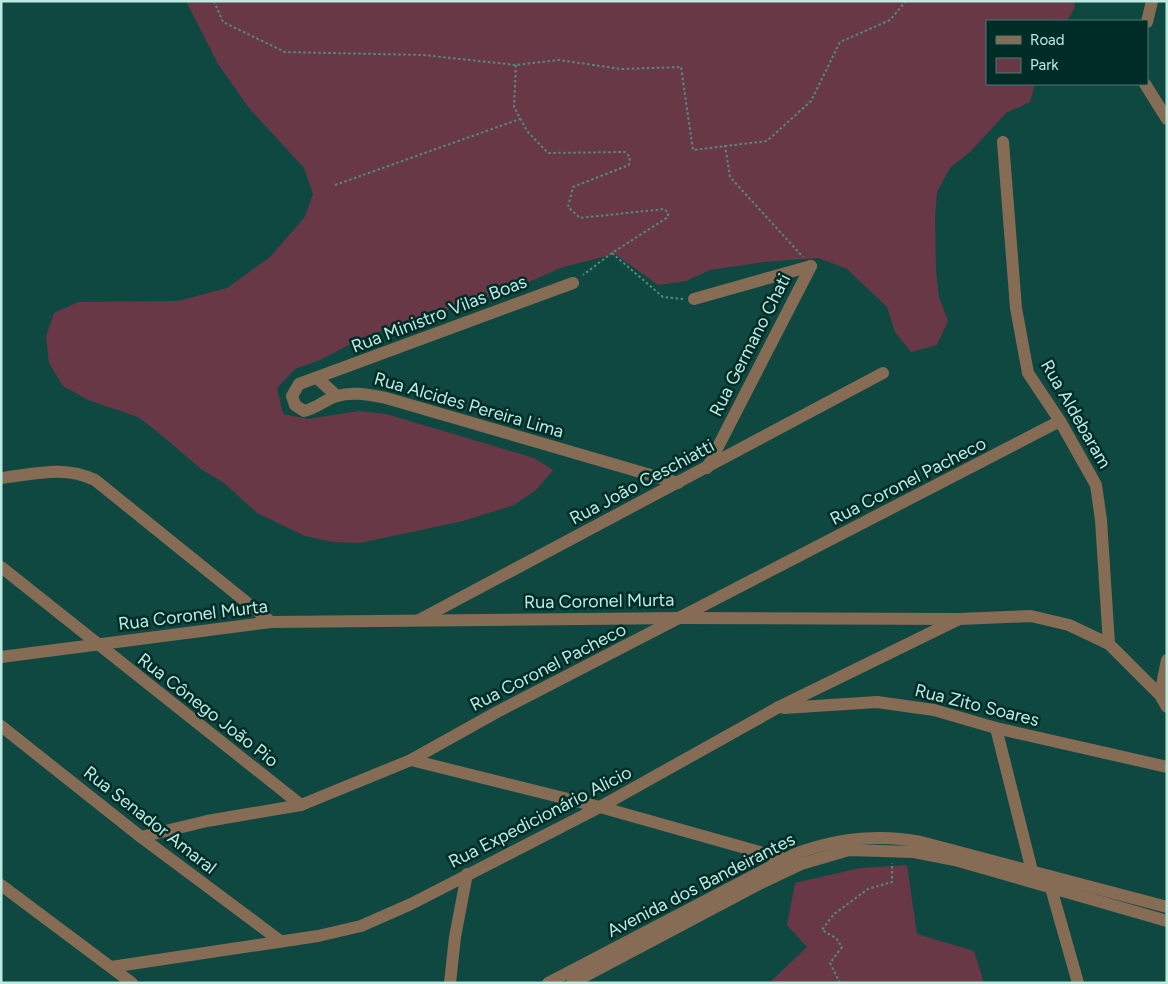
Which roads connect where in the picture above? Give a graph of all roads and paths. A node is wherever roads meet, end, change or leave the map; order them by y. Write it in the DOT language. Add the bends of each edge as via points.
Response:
graph roads {
  1 [pos="214,1"];
  2 [pos="906,1"];
  3 [pos="1152,1"];
  4 [pos="1147,20"];
  5 [pos="516,65"];
  6 [pos="1146,85"];
  7 [pos="520,119"];
  8 [pos="1167,119"];
  9 [pos="1003,142"];
  10 [pos="724,145"];
  11 [pos="335,185"];
  12 [pos="612,253"];
  13 [pos="811,266"];
  14 [pos="573,282"];
  15 [pos="694,299"];
  16 [pos="883,373"];
  17 [pos="317,378"];
  18 [pos="337,396"];
  19 [pos="1060,422"];
  20 [pos="707,468"];
  21 [pos="1,478"];
  22 [pos="678,483"];
  23 [pos="1,566"];
  24 [pos="682,618"];
  25 [pos="959,619"];
  26 [pos="271,622"];
  27 [pos="417,622"];
  28 [pos="96,644"];
  29 [pos="1110,644"];
  30 [pos="1,657"];
  31 [pos="1167,660"];
  32 [pos="1160,695"];
  33 [pos="1167,706"];
  34 [pos="777,708"];
  35 [pos="1,726"];
  36 [pos="996,728"];
  37 [pos="411,760"];
  38 [pos="1167,767"];
  39 [pos="301,806"];
  40 [pos="600,807"];
  41 [pos="141,837"];
  42 [pos="891,851"];
  43 [pos="786,859"];
  44 [pos="801,864"];
  45 [pos="1032,871"];
  46 [pos="467,874"];
  47 [pos="1,885"];
  48 [pos="1052,888"];
  49 [pos="1167,907"];
  50 [pos="1167,921"];
  51 [pos="279,940"];
  52 [pos="110,967"];
  53 [pos="132,983"];
  54 [pos="450,983"];
  55 [pos="548,983"];
  56 [pos="572,983"];
  57 [pos="840,983"];
  58 [pos="1078,983"];
  1 -- 5 [label="path" via="223,22 285,52 423,55"];
  2 -- 10 [label="path" via="890,20 840,42 811,102 767,141"];
  3 -- 4 [label="street"];
  5 -- 7 [label="path" via="514,107"];
  5 -- 10 [label="path" via="559,60 621,69 681,68 693,150"];
  6 -- 8 [label="street"];
  7 -- 11 [label="path"];
  7 -- 12 [label="path" via="526,131 548,153 625,152 630,157 629,164 573,187 568,206 580,218 664,209 668,212 668,217"];
  9 -- 19 [label="street, Rua Aldebaram" via="1016,308 1026,364 1028,373"];
  10 -- 13 [label="path" via="730,177"];
  12 -- 14 [label="path"];
  12 -- 15 [label="path" via="663,297"];
  13 -- 15 [label="street"];
  13 -- 20 [label="street, Rua Germano Chati"];
  14 -- 17 [label="street, Rua Ministro Vilas Boas"];
  16 -- 20 [label="street, Rua João Ceschiatti"];
  17 -- 18 [label="street"];
  17 -- 18 [label="street, Rua Alcides Pereira Lima" via="299,384 292,396 294,405 304,411 314,409"];
  18 -- 22 [label="street, Rua Alcides Pereira Lima" via="360,394 386,398"];
  19 -- 24 [label="street, Rua Coronel Pacheco"];
  19 -- 29 [label="street, Rua Aldebaram" via="1096,485"];
  20 -- 22 [label="street, Rua João Ceschiatti"];
  21 -- 26 [label="street" via="61,470 79,472 95,480"];
  22 -- 27 [label="street, Rua João Ceschiatti"];
  23 -- 28 [label="street, Rua Cônego João Pio"];
  24 -- 25 [label="street, Rua Coronel Murta"];
  24 -- 27 [label="street, Rua Coronel Murta"];
  24 -- 37 [label="street, Rua Coronel Pacheco" via="497,712"];
  25 -- 29 [label="street, Rua Coronel Murta" via="1031,616 1069,625"];
  25 -- 34 [label="street, Rua Expedicionário Alicio"];
  26 -- 27 [label="street, Rua Coronel Murta"];
  26 -- 28 [label="street, Rua Coronel Murta"];
  28 -- 30 [label="street, Rua Coronel Murta"];
  28 -- 39 [label="street, Rua Cônego João Pio"];
  29 -- 32 [label="street, Rua Coronel Murta"];
  31 -- 32 [label="street"];
  32 -- 33 [label="street, Rua Coronel Murta"];
  34 -- 36 [label="street, Rua Zito Soares" via="877,702 934,710"];
  34 -- 40 [label="street, Rua Expedicionário Alicio"];
  35 -- 41 [label="street, Rua Senador Amaral"];
  36 -- 38 [label="street, Rua Zito Soares"];
  36 -- 45 [label="street"];
  37 -- 39 [label="street, Rua Coronel Pacheco"];
  37 -- 40 [label="street"];
  39 -- 41 [label="street, Rua Coronel Pacheco" via="207,821"];
  40 -- 43 [label="street"];
  40 -- 46 [label="street, Rua Expedicionário Alicio"];
  41 -- 51 [label="street, Rua Senador Amaral"];
  42 -- 44 [label="street, Avenida dos Bandeirantes" via="849,850"];
  42 -- 48 [label="street, Avenida dos Bandeirantes" via="955,860"];
  42 -- 57 [label="path" via="892,882 868,890 834,914 822,930 842,946 830,963"];
  43 -- 44 [label="street"];
  43 -- 45 [label="street, Avenida dos Bandeirantes" via="825,844 891,838 921,842"];
  43 -- 55 [label="street, Avenida dos Bandeirantes"];
  44 -- 56 [label="street, Avenida dos Bandeirantes"];
  45 -- 49 [label="street, Avenida dos Bandeirantes"];
  46 -- 51 [label="street, Rua Expedicionário Alicio" via="361,926 318,936"];
  46 -- 54 [label="street"];
  47 -- 52 [label="street"];
  48 -- 50 [label="street, Avenida dos Bandeirantes"];
  48 -- 58 [label="street"];
  51 -- 52 [label="street, Rua Expedicionário Alicio"];
  52 -- 53 [label="street"];
}
